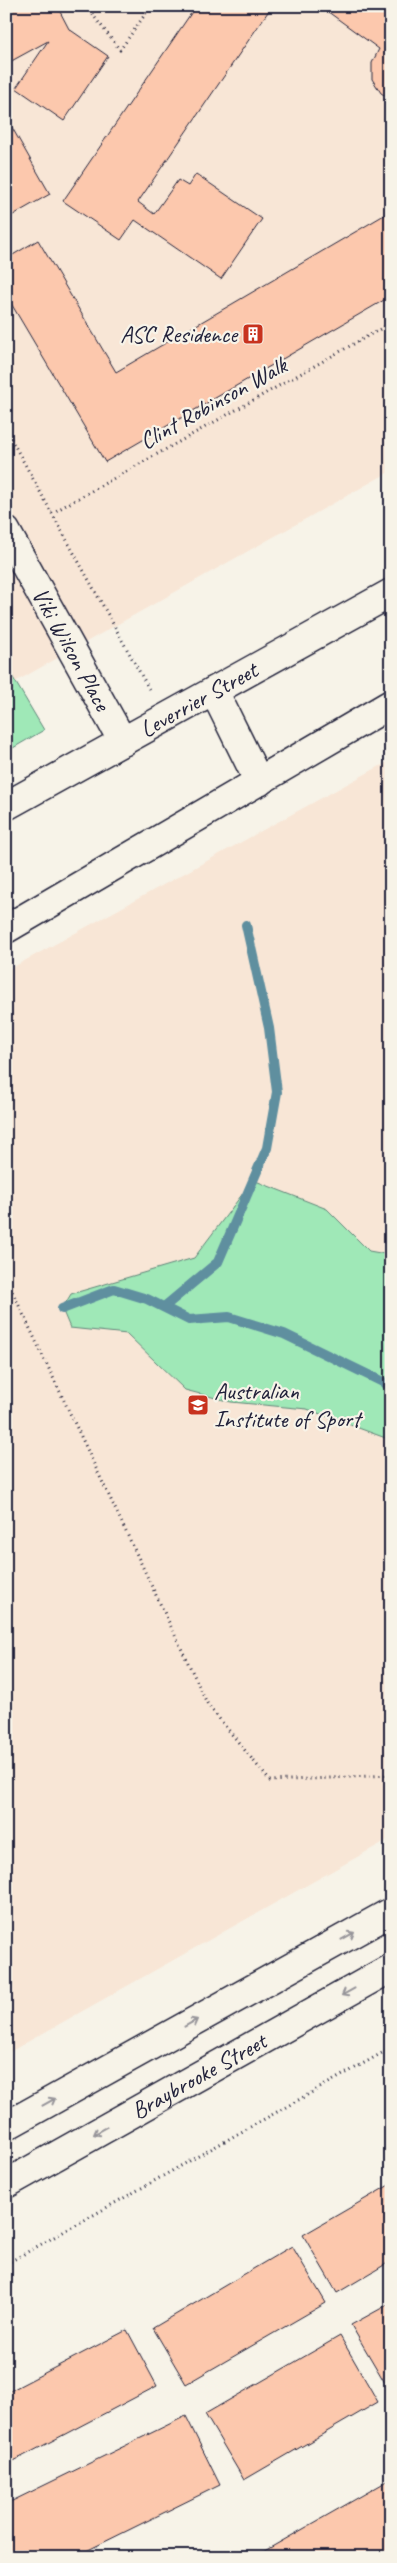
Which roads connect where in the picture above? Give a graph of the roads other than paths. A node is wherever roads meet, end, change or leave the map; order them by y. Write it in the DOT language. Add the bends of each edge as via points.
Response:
graph roads {
  1 [pos="6,530"];
  2 [pos="391,593"];
  3 [pos="214,691"];
  4 [pos="391,704"];
  5 [pos="123,742"];
  6 [pos="259,782"];
  7 [pos="6,806"];
  8 [pos="6,930"];
  9 [pos="391,1912"];
  10 [pos="391,1968"];
  11 [pos="6,2126"];
  12 [pos="6,2184"];
  1 -- 5 [label="street, Viki Wilson Place"];
  2 -- 3 [label="street, Leverrier Street"];
  3 -- 5 [label="street, Leverrier Street"];
  3 -- 6 [label="street"];
  4 -- 6 [label="street"];
  5 -- 7 [label="street, Leverrier Street"];
  6 -- 8 [label="street"];
  11 -- 9 [label="street, Braybrooke Street, one-way"];
  10 -- 12 [label="street, Braybrooke Street, one-way"];
}
